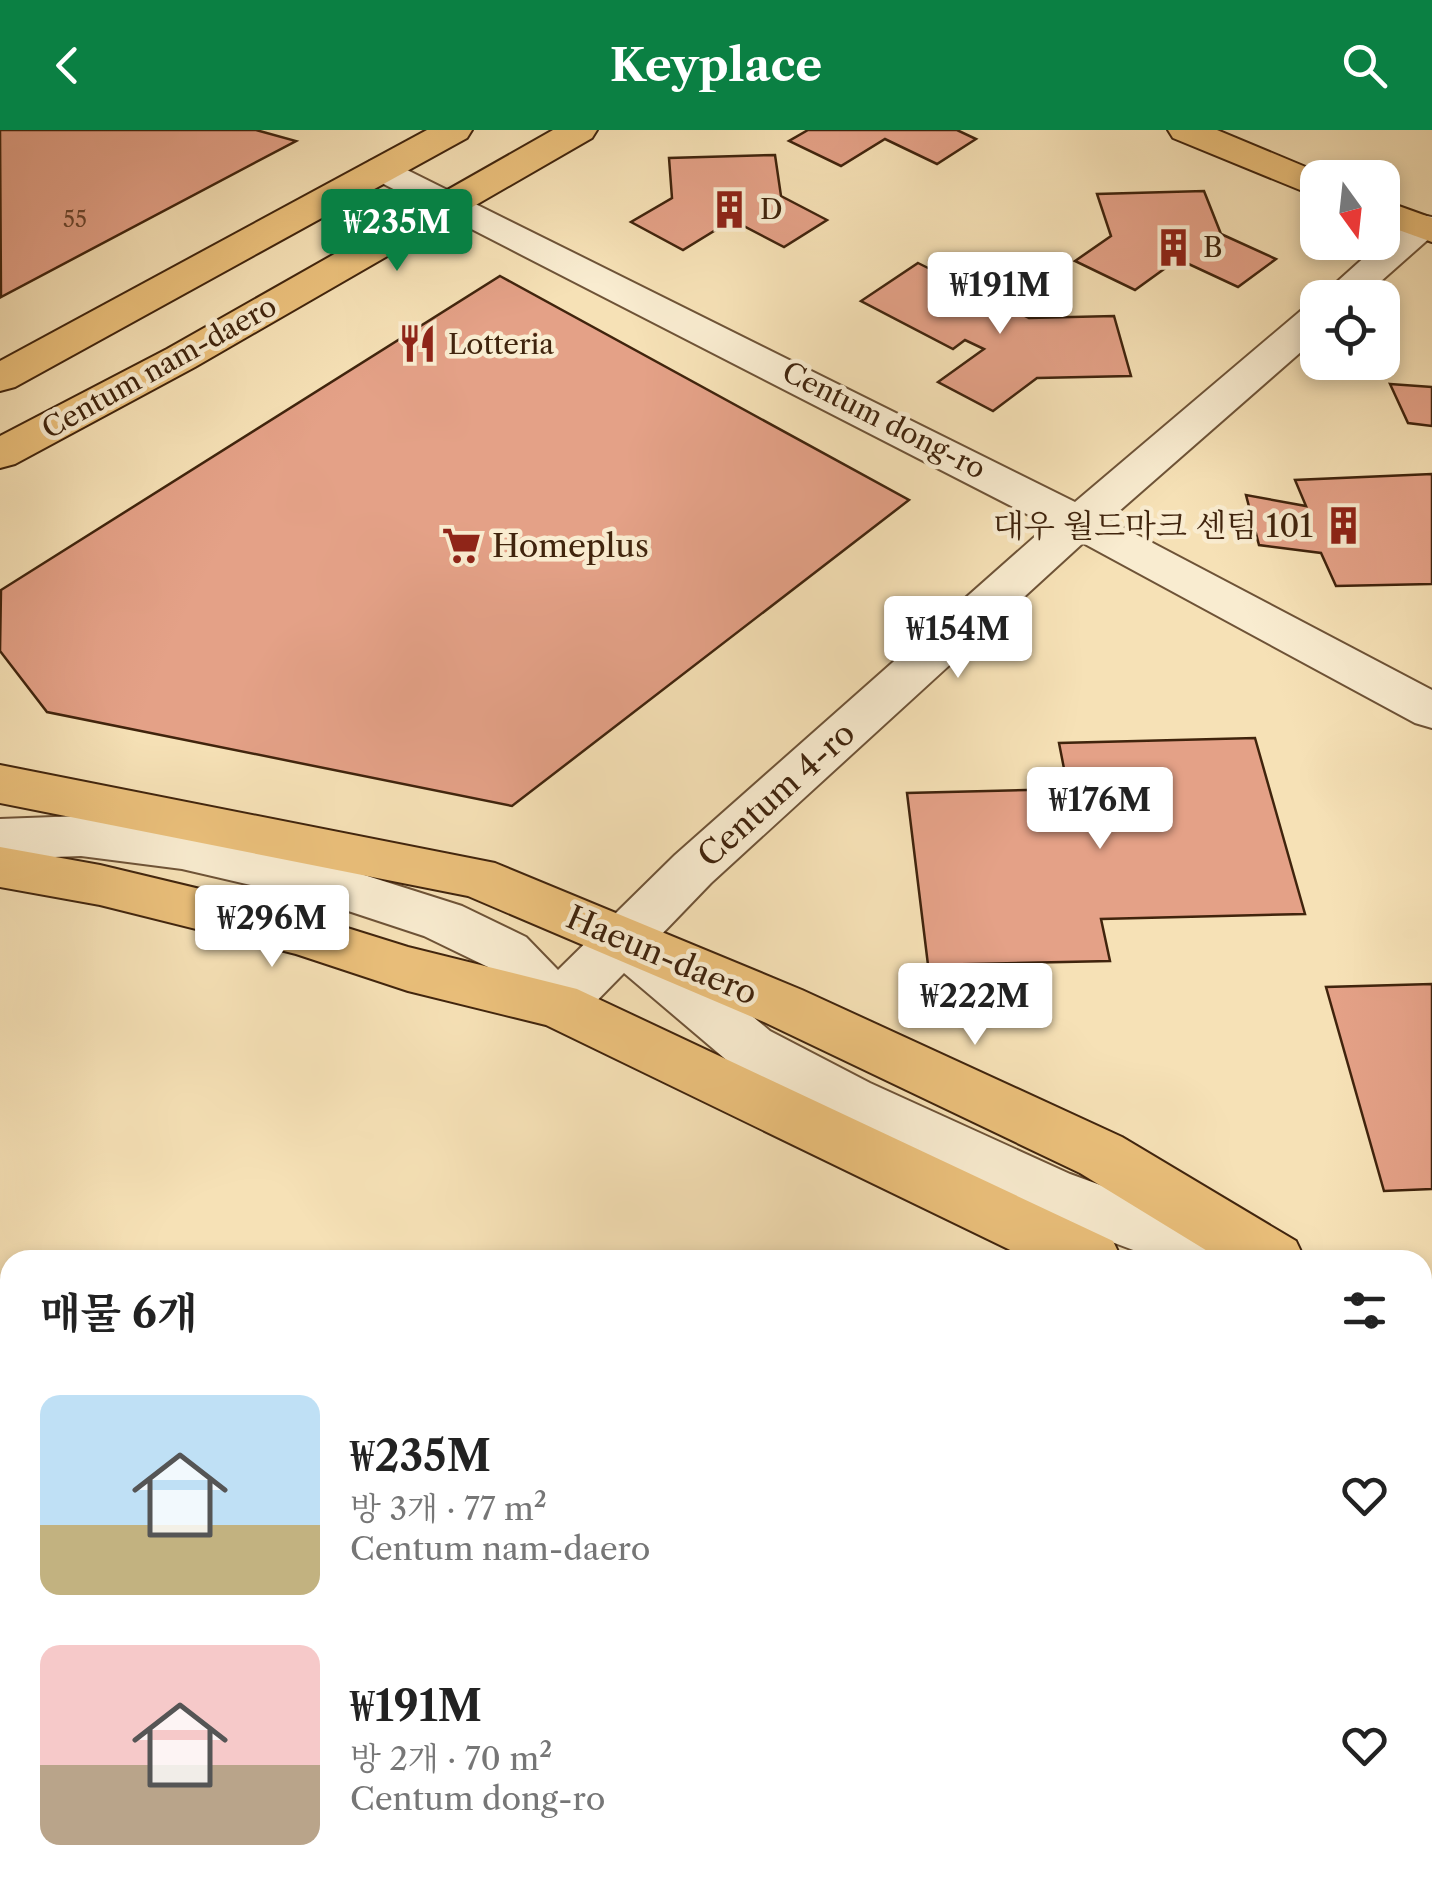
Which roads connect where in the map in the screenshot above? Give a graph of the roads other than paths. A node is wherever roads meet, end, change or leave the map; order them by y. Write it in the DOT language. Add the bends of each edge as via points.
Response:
graph roads {
  1 [pos="454,130"];
  2 [pos="578,130"];
  3 [pos="1186,130"];
  4 [pos="382,169"];
  5 [pos="1300,177"];
  6 [pos="453,202"];
  7 [pos="1400,217"];
  8 [pos="1426,228"];
  9 [pos="1361,280"];
  10 [pos="1300,332"];
  11 [pos="181,358"];
  12 [pos="0,378"];
  13 [pos="0,454"];
  14 [pos="0,486"];
  15 [pos="1079,522"];
  16 [pos="1432,711"];
  17 [pos="0,784"];
  18 [pos="0,839"];
  19 [pos="0,867"];
  20 [pos="621,939"];
  21 [pos="558,1005"];
  22 [pos="1071,1250"];
  23 [pos="1206,1250"];
  24 [pos="1259,1250"];
  1 -- 4 [label="main road"];
  2 -- 6 [label="main road, Centum nam-daero"];
  3 -- 5 [label="main road"];
  4 -- 6 [label="street, Centum dong-ro"];
  4 -- 12 [label="main road"];
  6 -- 11 [label="main road, Centum nam-daero"];
  6 -- 15 [label="street, Centum dong-ro"];
  7 -- 8 [label="main road"];
  8 -- 9 [label="street"];
  10 -- 15 [label="street, Centum 4-ro"];
  11 -- 13 [label="main road, Centum nam-daero"];
  11 -- 14 [label="main road"];
  15 -- 16 [label="street, Centum dong-ro"];
  15 -- 20 [label="street, Centum 4-ro"];
  17 -- 20 [label="main road, Haeun-daero" via="477,877"];
  18 -- 21 [label="street" via="81,836 182,848 317,880 442,921 508,952"];
  19 -- 21 [label="main road" via="278,928 408,969"];
  20 -- 21 [label="street, Centum 4-ro"];
  20 -- 23 [label="street" via="750,1047 1050,1193"];
  20 -- 24 [label="main road, Haeun-daero" via="784,1006 1101,1155"];
  21 -- 22 [label="main road"];
}
